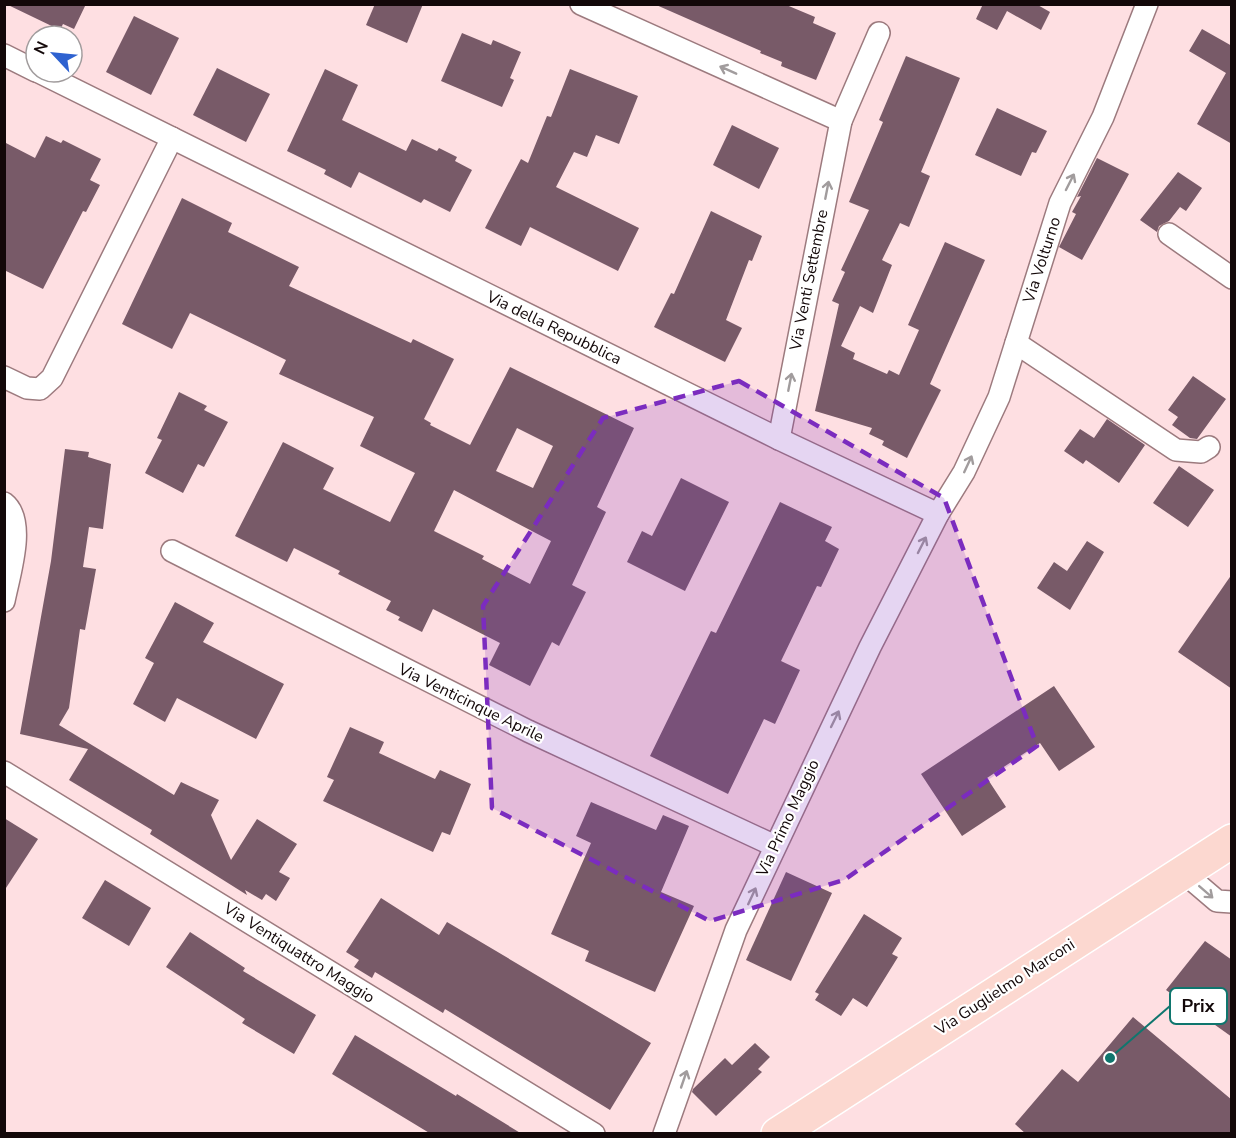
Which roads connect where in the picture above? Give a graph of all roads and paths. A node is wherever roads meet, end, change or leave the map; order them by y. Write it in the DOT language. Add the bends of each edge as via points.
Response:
graph roads {
  1 [pos="581,4"];
  2 [pos="1147,4"];
  3 [pos="879,33"];
  4 [pos="4,55"];
  5 [pos="24,65"];
  6 [pos="63,84"];
  7 [pos="841,121"];
  8 [pos="172,138"];
  9 [pos="1169,234"];
  10 [pos="1232,278"];
  11 [pos="1016,343"];
  12 [pos="4,378"];
  13 [pos="779,440"];
  14 [pos="1209,447"];
  15 [pos="4,503"];
  16 [pos="938,514"];
  17 [pos="172,551"];
  18 [pos="4,601"];
  19 [pos="4,771"];
  20 [pos="1232,841"];
  21 [pos="775,846"];
  22 [pos="1183,872"];
  23 [pos="1232,902"];
  24 [pos="594,1134"];
  25 [pos="664,1134"];
  26 [pos="778,1134"];
  7 -- 1 [label="street, one-way"];
  11 -- 2 [label="street, Via Volturno, one-way" via="1060,203 1103,117"];
  3 -- 7 [label="street, Via Venti Settembre"];
  4 -- 5 [label="street, Via della Repubblica"];
  6 -- 8 [label="street, Via della Repubblica"];
  13 -- 7 [label="street, Via Venti Settembre, one-way"];
  8 -- 12 [label="street" via="52,378 40,389"];
  8 -- 13 [label="street, Via della Repubblica"];
  9 -- 10 [label="street"];
  11 -- 14 [label="street" via="1176,450 1201,452"];
  16 -- 11 [label="street, Via Volturno, one-way" via="999,397"];
  13 -- 16 [label="street, Via della Repubblica"];
  15 -- 18 [label="street" via="13,510 17,525"];
  21 -- 16 [label="street, Via Primo Maggio, one-way"];
  17 -- 21 [label="street, Via Venticinque Aprile" via="528,731"];
  19 -- 24 [label="street, Via Ventiquattro Maggio"];
  20 -- 22 [label="main road, Via Guglielmo Marconi"];
  25 -- 21 [label="street, Via Primo Maggio, one-way" via="725,959"];
  22 -- 23 [label="street, one-way" via="1217,901"];
  22 -- 26 [label="main road, Via Guglielmo Marconi"];
}
